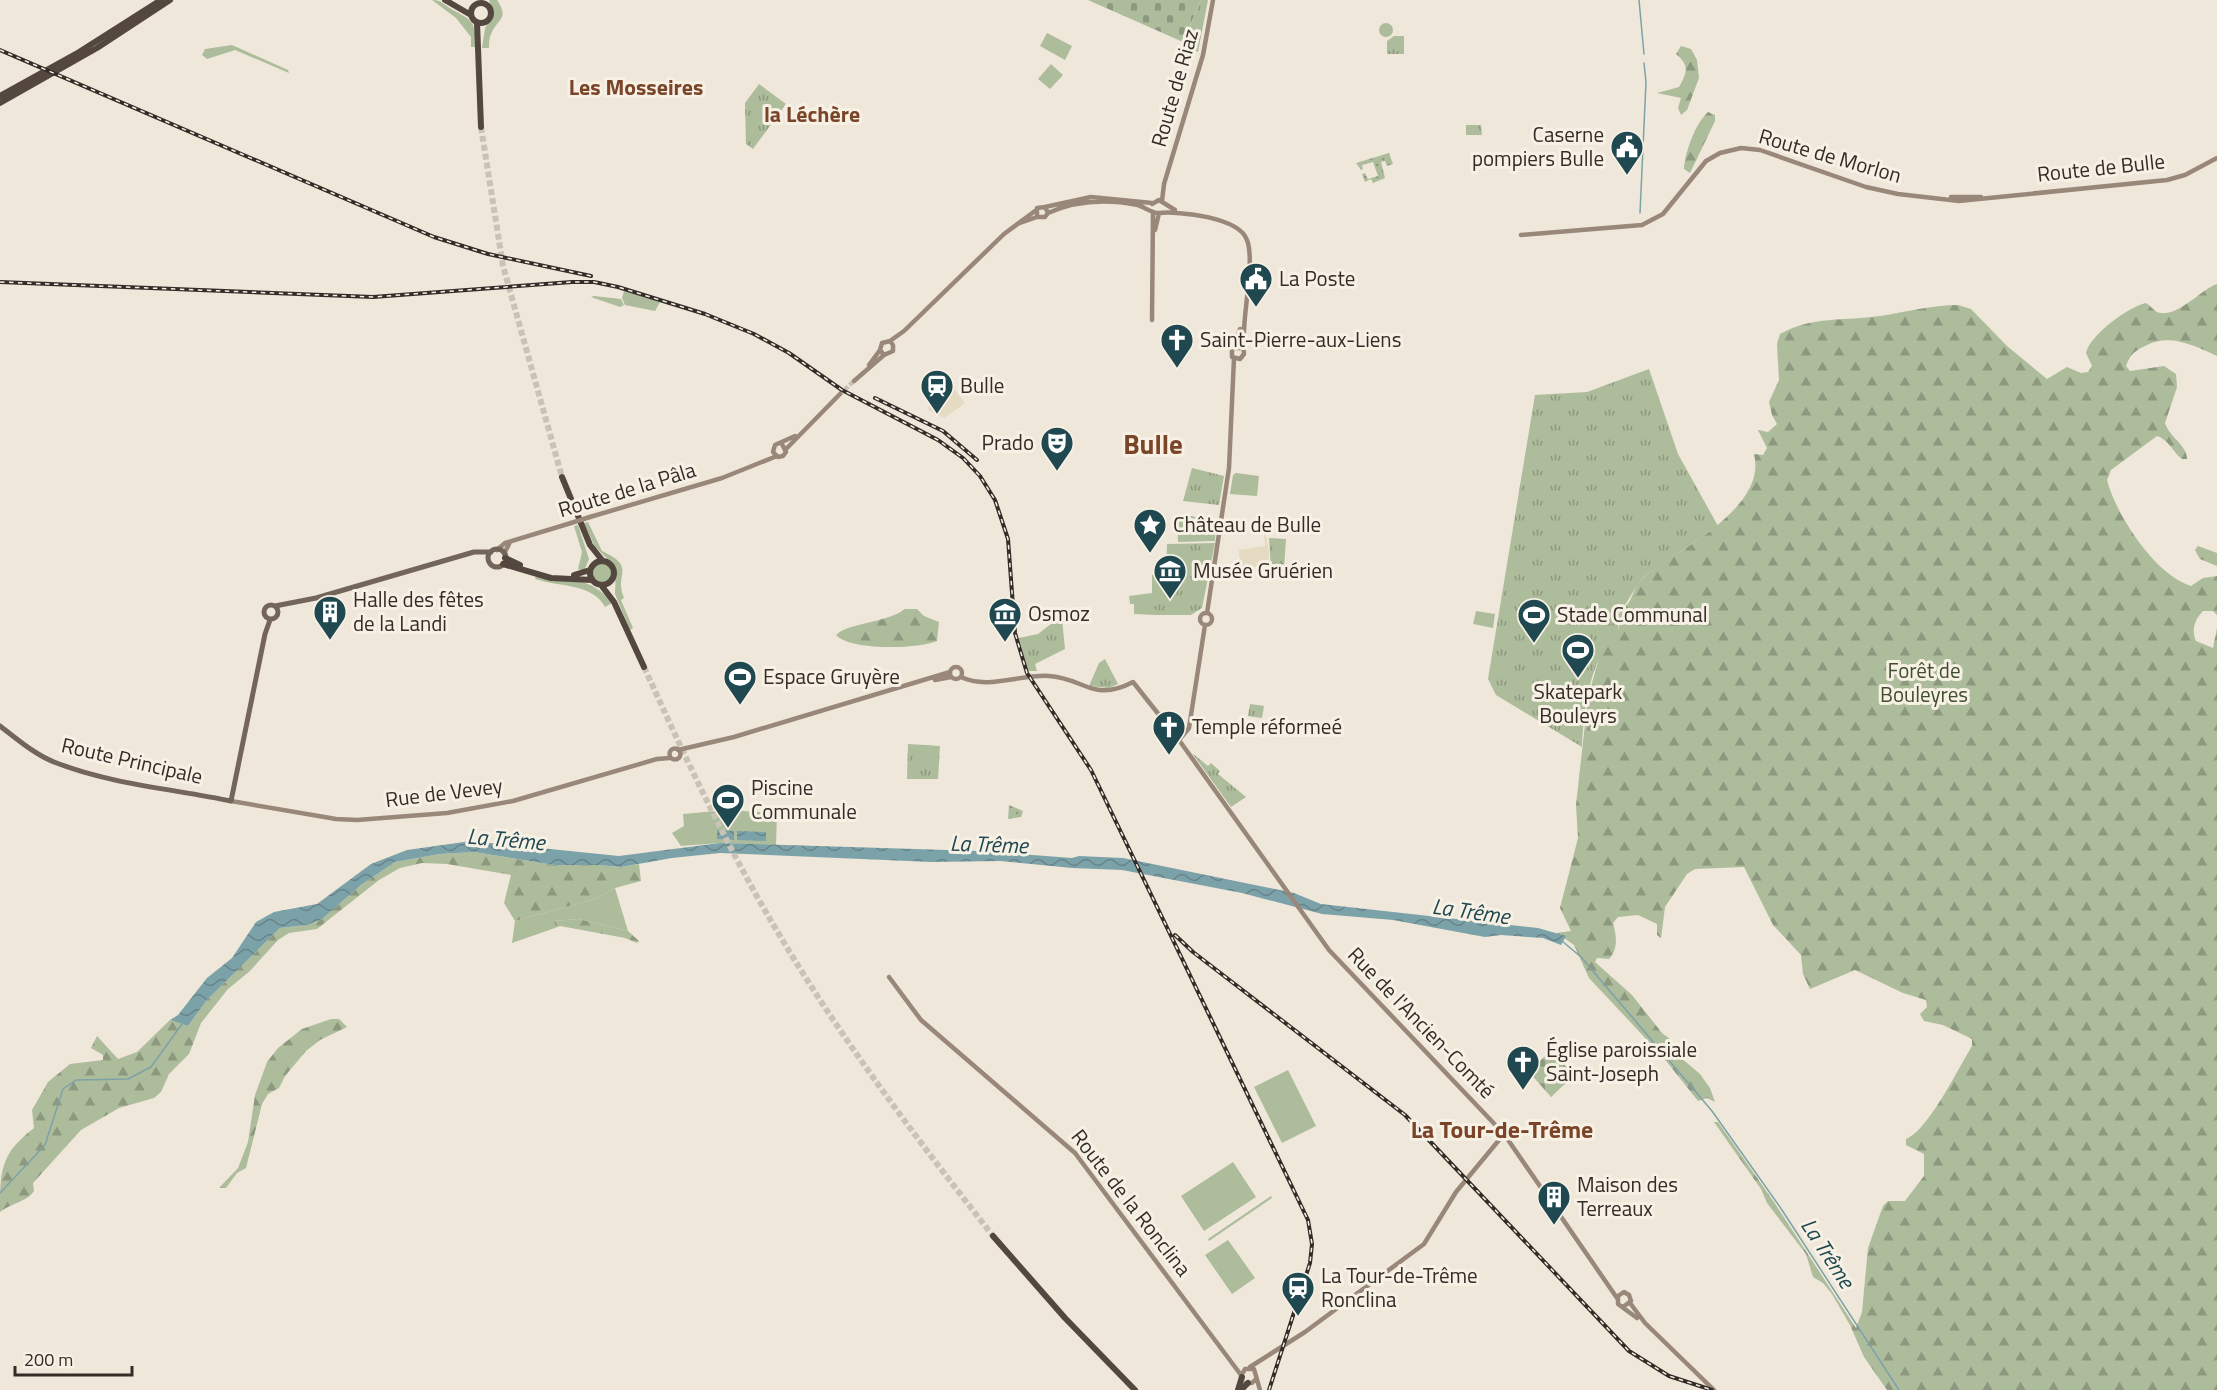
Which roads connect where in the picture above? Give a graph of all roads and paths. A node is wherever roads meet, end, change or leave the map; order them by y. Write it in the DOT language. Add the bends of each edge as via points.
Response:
graph roads {
  1 [pos="161,0"];
  2 [pos="172,0"];
  3 [pos="445,0"];
  4 [pos="1213,0"];
  5 [pos="479,5"];
  6 [pos="480,22"];
  7 [pos="0,96"];
  8 [pos="0,102"];
  9 [pos="481,127"];
  10 [pos="2217,158"];
  11 [pos="1164,184"];
  12 [pos="2021,194"];
  13 [pos="1088,200"];
  14 [pos="1154,202"];
  15 [pos="1163,203"];
  16 [pos="1046,210"];
  17 [pos="1157,211"];
  18 [pos="1179,212"];
  19 [pos="1036,214"];
  20 [pos="1521,235"];
  21 [pos="1152,320"];
  22 [pos="1242,324"];
  23 [pos="892,343"];
  24 [pos="1234,346"];
  25 [pos="1242,348"];
  26 [pos="882,353"];
  27 [pos="1237,359"];
  28 [pos="854,381"];
  29 [pos="840,394"];
  30 [pos="800,433"];
  31 [pos="782,444"];
  32 [pos="786,449"];
  33 [pos="773,450"];
  34 [pos="777,456"];
  35 [pos="752,467"];
  36 [pos="562,477"];
  37 [pos="510,542"];
  38 [pos="590,545"];
  39 [pos="494,551"];
  40 [pos="469,554"];
  41 [pos="488,559"];
  42 [pos="504,559"];
  43 [pos="602,560"];
  44 [pos="591,567"];
  45 [pos="592,580"];
  46 [pos="610,582"];
  47 [pos="602,585"];
  48 [pos="615,603"];
  49 [pos="276,609"];
  50 [pos="1207,613"];
  51 [pos="267,618"];
  52 [pos="1205,626"];
  53 [pos="644,667"];
  54 [pos="950,675"];
  55 [pos="961,677"];
  56 [pos="0,726"];
  57 [pos="1179,740"];
  58 [pos="679,753"];
  59 [pos="670,755"];
  60 [pos="231,801"];
  61 [pos="889,977"];
  62 [pos="1504,1134"];
  63 [pos="993,1236"];
  64 [pos="1606,1280"];
  65 [pos="1624,1293"];
  66 [pos="1617,1298"];
  67 [pos="1630,1303"];
  68 [pos="1623,1307"];
  69 [pos="1645,1323"];
  70 [pos="1270,1356"];
  71 [pos="1233,1361"];
  72 [pos="1248,1368"];
  73 [pos="1241,1376"];
  74 [pos="1257,1376"];
  75 [pos="1249,1383"];
  76 [pos="1135,1390"];
  77 [pos="1239,1390"];
  78 [pos="1258,1390"];
  79 [pos="1714,1390"];
  1 -- 7 [label="highway"];
  2 -- 8 [label="highway" via="79,59"];
  3 -- 5 [label="highway" via="456,7"];
  4 -- 11 [label="street, Route de Riaz" via="1202,59"];
  5 -- 6 [label="highway"];
  5 -- 6 [label="highway" via="491,13"];
  6 -- 9 [label="highway"];
  10 -- 12 [label="street, Route de Bulle" via="2167,180"];
  11 -- 14 [label="street, Route de Riaz"];
  11 -- 15 [label="street, Route de Riaz"];
  12 -- 20 [label="street, Route de Morlon" via="1959,201 1898,194 1866,187 1760,150 1741,148 1706,161 1663,214 1642,225"];
  13 -- 14 [label="street"];
  13 -- 16 [label="street"];
  13 -- 17 [label="street" via="1126,203"];
  14 -- 15 [label="street"];
  14 -- 17 [label="street"];
  15 -- 17 [label="street, Route de Riaz"];
  15 -- 18 [label="street"];
  16 -- 19 [label="street" via="1040,206"];
  16 -- 19 [label="street" via="1044,218"];
  17 -- 18 [label="street"];
  17 -- 21 [label="street"];
  18 -- 22 [label="street" via="1225,222 1246,237 1250,258"];
  19 -- 23 [label="street" via="1018,224"];
  22 -- 24 [label="street"];
  22 -- 25 [label="street"];
  23 -- 26 [label="street" via="882,343"];
  23 -- 26 [label="street" via="891,354"];
  24 -- 25 [label="street"];
  24 -- 27 [label="street" via="1230,352"];
  25 -- 27 [label="street" via="1244,354"];
  26 -- 28 [label="street"];
  27 -- 50 [label="street" via="1229,468"];
  29 -- 30 [label="street"];
  30 -- 31 [label="street"];
  30 -- 32 [label="street"];
  31 -- 32 [label="street"];
  31 -- 33 [label="street"];
  32 -- 34 [label="street" via="784,455"];
  33 -- 34 [label="street"];
  33 -- 35 [label="street, Route de la Pâla"];
  34 -- 35 [label="street, Route de la Pâla"];
  35 -- 37 [label="street, Route de la Pâla, bridge"];
  36 -- 38 [label="highway"];
  37 -- 39 [label="street, Route de la Pâla"];
  37 -- 42 [label="street"];
  38 -- 43 [label="highway"];
  38 -- 44 [label="highway"];
  39 -- 40 [label="main road, Route de la Pâla"];
  39 -- 41 [label="main road"];
  39 -- 42 [label="main road"];
  40 -- 41 [label="main road"];
  40 -- 49 [label="main road, Route de la Pâla"];
  41 -- 42 [label="main road" via="494,566"];
  42 -- 44 [label="highway" via="553,574 578,575"];
  42 -- 45 [label="highway" via="551,578"];
  43 -- 44 [label="highway"];
  43 -- 46 [label="highway" via="613,568"];
  44 -- 45 [label="highway"];
  45 -- 47 [label="highway"];
  46 -- 47 [label="highway"];
  46 -- 48 [label="highway"];
  47 -- 48 [label="highway"];
  48 -- 53 [label="highway"];
  49 -- 51 [label="main road" via="276,618"];
  49 -- 51 [label="main road" via="266,607"];
  50 -- 52 [label="street" via="1212,620"];
  50 -- 52 [label="street" via="1200,618"];
  51 -- 60 [label="main road"];
  52 -- 57 [label="street" via="1189,728"];
  54 -- 55 [label="street, Rue de Vevey" via="955,680"];
  54 -- 55 [label="street" via="954,667 959,668"];
  54 -- 58 [label="street, Rue de Vevey"];
  55 -- 57 [label="street, Rue de l'Ancien-Comté" via="978,682 1050,676 1108,691 1133,682"];
  56 -- 60 [label="main road, Route Principale" via="54,762"];
  57 -- 62 [label="street, Rue de l'Ancien-Comté" via="1338,961"];
  58 -- 59 [label="street, Rue de Vevey" via="673,749"];
  58 -- 59 [label="street, Rue de Vevey" via="676,760"];
  59 -- 60 [label="street, Rue de Vevey" via="513,801 447,813 357,820"];
  61 -- 71 [label="street, Route de la Ronclina" via="921,1020 1075,1153"];
  62 -- 64 [label="street, Rue de l'Ancien-Comté" via="1577,1244"];
  62 -- 70 [label="street" via="1456,1192 1424,1244"];
  63 -- 76 [label="highway" via="1070,1324"];
  64 -- 65 [label="street, Rue de l'Ancien-Comté"];
  64 -- 66 [label="street, Rue de l'Ancien-Comté"];
  65 -- 66 [label="street"];
  65 -- 67 [label="street" via="1630,1297"];
  66 -- 68 [label="street"];
  67 -- 68 [label="street"];
  67 -- 69 [label="street"];
  68 -- 69 [label="street"];
  69 -- 79 [label="street"];
  70 -- 72 [label="street"];
  70 -- 74 [label="street"];
  71 -- 72 [label="street"];
  71 -- 73 [label="street, Route de la Ronclina"];
  72 -- 73 [label="street"];
  72 -- 74 [label="street"];
  73 -- 75 [label="street, Route de la Ronclina"];
  73 -- 77 [label="highway"];
  74 -- 75 [label="street"];
  74 -- 78 [label="street"];
  75 -- 77 [label="highway"];
  75 -- 78 [label="street, Route de la Ronclina"];
}
